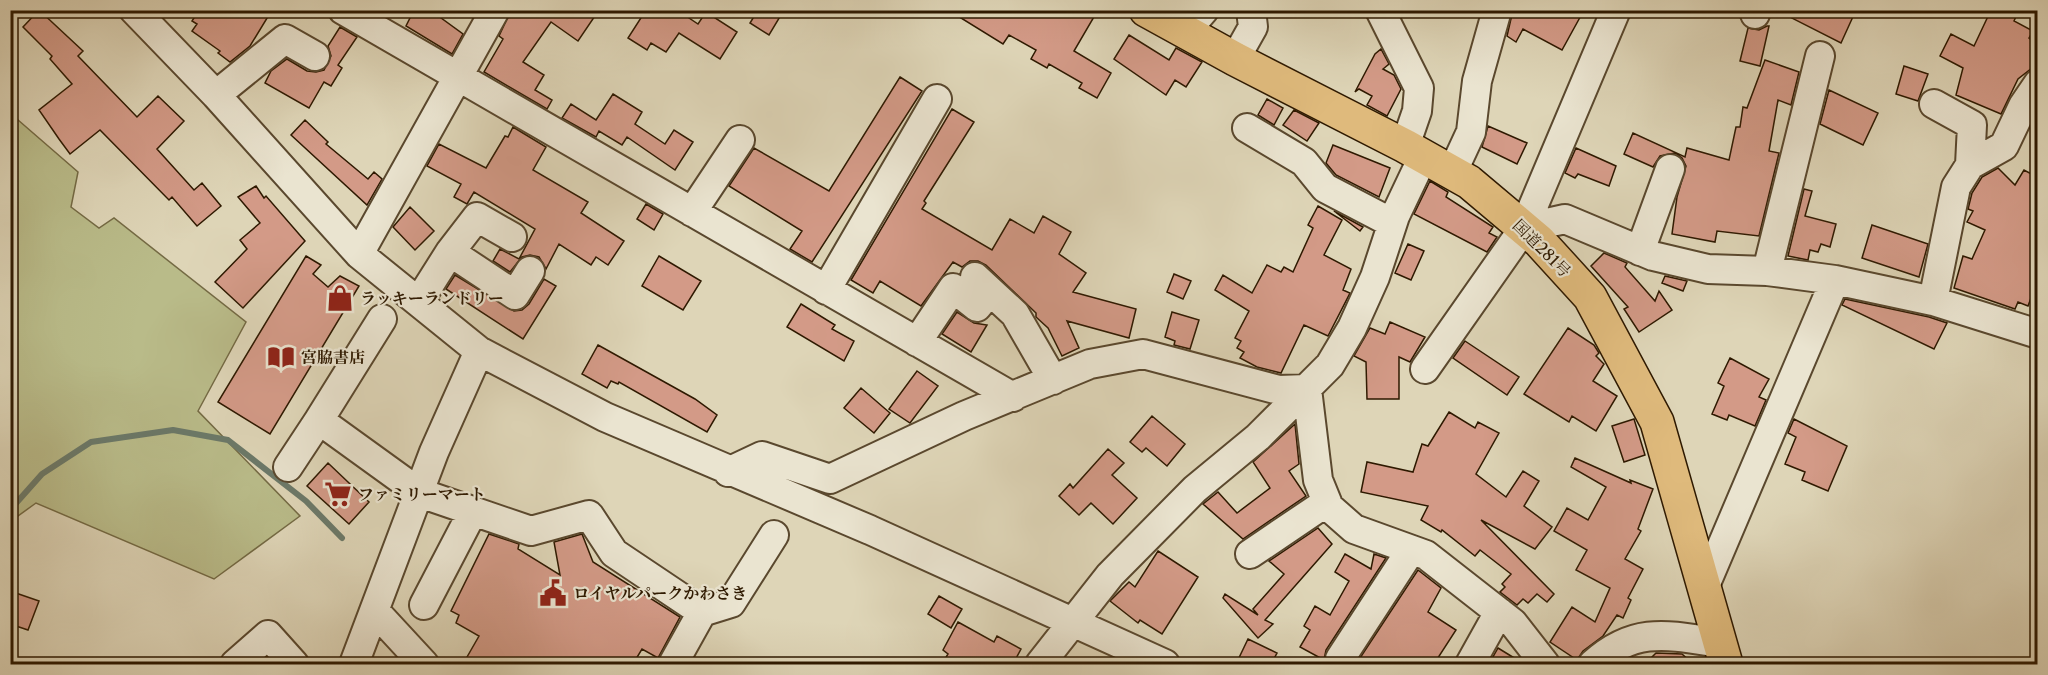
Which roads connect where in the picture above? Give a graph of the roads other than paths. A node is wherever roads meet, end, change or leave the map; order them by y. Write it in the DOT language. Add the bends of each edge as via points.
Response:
graph roads {
  1 [pos="134,10"];
  2 [pos="343,10"];
  3 [pos="495,10"];
  4 [pos="1146,10"];
  5 [pos="1251,10"];
  6 [pos="1380,10"];
  7 [pos="1497,10"];
  8 [pos="1616,10"];
  9 [pos="1194,21"];
  10 [pos="315,56"];
  11 [pos="1820,56"];
  12 [pos="1235,60"];
  13 [pos="457,78"];
  14 [pos="2037,84"];
  15 [pos="216,95"];
  16 [pos="937,99"];
  17 [pos="1934,104"];
  18 [pos="1247,128"];
  19 [pos="740,140"];
  20 [pos="1414,151"];
  21 [pos="1970,165"];
  22 [pos="1670,169"];
  23 [pos="1452,173"];
  24 [pos="692,213"];
  25 [pos="1392,224"];
  26 [pos="1524,228"];
  27 [pos="512,237"];
  28 [pos="1641,251"];
  29 [pos="450,252"];
  30 [pos="359,254"];
  31 [pos="530,271"];
  32 [pos="1767,271"];
  33 [pos="1835,280"];
  34 [pos="826,290"];
  35 [pos="419,301"];
  36 [pos="1933,301"];
  37 [pos="382,319"];
  38 [pos="2037,334"];
  39 [pos="917,342"];
  40 [pos="479,351"];
  41 [pos="1425,369"];
  42 [pos="1053,380"];
  43 [pos="1307,389"];
  44 [pos="1013,397"];
  45 [pos="319,420"];
  46 [pos="288,467"];
  47 [pos="728,472"];
  48 [pos="420,493"];
  49 [pos="1327,502"];
  50 [pos="474,511"];
  51 [pos="774,535"];
  52 [pos="1411,550"];
  53 [pos="1251,554"];
  54 [pos="1704,588"];
  55 [pos="424,605"];
  56 [pos="375,611"];
  57 [pos="702,612"];
  58 [pos="1498,612"];
  59 [pos="1074,622"];
  60 [pos="1723,654"];
  61 [pos="1340,659"];
  62 [pos="235,664"];
  63 [pos="294,664"];
  64 [pos="354,664"];
  65 [pos="424,664"];
  66 [pos="673,664"];
  67 [pos="1040,664"];
  68 [pos="1165,664"];
  69 [pos="1470,664"];
  70 [pos="1545,664"];
  71 [pos="1593,664"];
  1 -- 15 [label="street"];
  2 -- 13 [label="street"];
  3 -- 13 [label="street"];
  4 -- 9 [label="highway, 国道281号"];
  5 -- 12 [label="street" via="1253,27"];
  6 -- 20 [label="street" via="1419,88"];
  7 -- 23 [label="street" via="1477,81 1471,132"];
  8 -- 26 [label="street"];
  9 -- 12 [label="highway, 国道281号"];
  10 -- 15 [label="street" via="285,39"];
  11 -- 32 [label="street"];
  12 -- 20 [label="highway, 国道281号"];
  13 -- 24 [label="street"];
  13 -- 30 [label="street"];
  14 -- 21 [label="street" via="2004,146"];
  15 -- 30 [label="street"];
  16 -- 34 [label="street"];
  17 -- 21 [label="street" via="1972,125"];
  18 -- 25 [label="street" via="1304,162 1325,188"];
  19 -- 24 [label="street"];
  20 -- 23 [label="highway, 国道281号"];
  20 -- 25 [label="street"];
  21 -- 36 [label="street" via="1956,187"];
  22 -- 28 [label="street"];
  23 -- 26 [label="highway, 国道281号" via="1469,182"];
  24 -- 34 [label="street"];
  25 -- 43 [label="street" via="1375,277 1352,328 1330,365"];
  26 -- 28 [label="street" via="1565,219"];
  26 -- 41 [label="street"];
  26 -- 54 [label="highway, 国道281号" via="1590,297 1657,422"];
  27 -- 29 [label="street" via="477,217"];
  28 -- 32 [label="street" via="1708,268"];
  29 -- 31 [label="street" via="515,295"];
  29 -- 35 [label="street"];
  30 -- 35 [label="street"];
  32 -- 33 [label="street"];
  33 -- 36 [label="street"];
  33 -- 54 [label="street"];
  34 -- 39 [label="street"];
  35 -- 40 [label="street"];
  36 -- 38 [label="street"];
  37 -- 45 [label="street"];
  39 -- 42 [label="street" via="953,288 977,307 983,284 1015,314"];
  39 -- 44 [label="street"];
  40 -- 47 [label="street" via="605,417"];
  40 -- 48 [label="street"];
  42 -- 43 [label="street" via="1089,364 1143,354 1279,390"];
  42 -- 44 [label="street"];
  43 -- 49 [label="street" via="1318,480"];
  43 -- 59 [label="street" via="1258,438 1195,489 1110,574"];
  44 -- 47 [label="street" via="895,446 830,479 762,456"];
  45 -- 46 [label="street"];
  45 -- 48 [label="street"];
  47 -- 59 [label="street" via="870,530"];
  48 -- 50 [label="street"];
  48 -- 56 [label="street"];
  49 -- 52 [label="street" via="1354,530"];
  49 -- 53 [label="street"];
  50 -- 55 [label="street"];
  50 -- 57 [label="street" via="531,531 589,515 614,553"];
  51 -- 57 [label="street" via="731,603"];
  52 -- 58 [label="street" via="1426,555"];
  52 -- 61 [label="street"];
  54 -- 60 [label="highway, 国道281号"];
  56 -- 64 [label="street"];
  56 -- 65 [label="street"];
  57 -- 66 [label="street"];
  58 -- 69 [label="street"];
  58 -- 70 [label="street" via="1513,623"];
  59 -- 67 [label="street"];
  59 -- 68 [label="street"];
  60 -- 71 [label="street" via="1666,634 1611,649"];
  62 -- 63 [label="street" via="268,635"];
}
